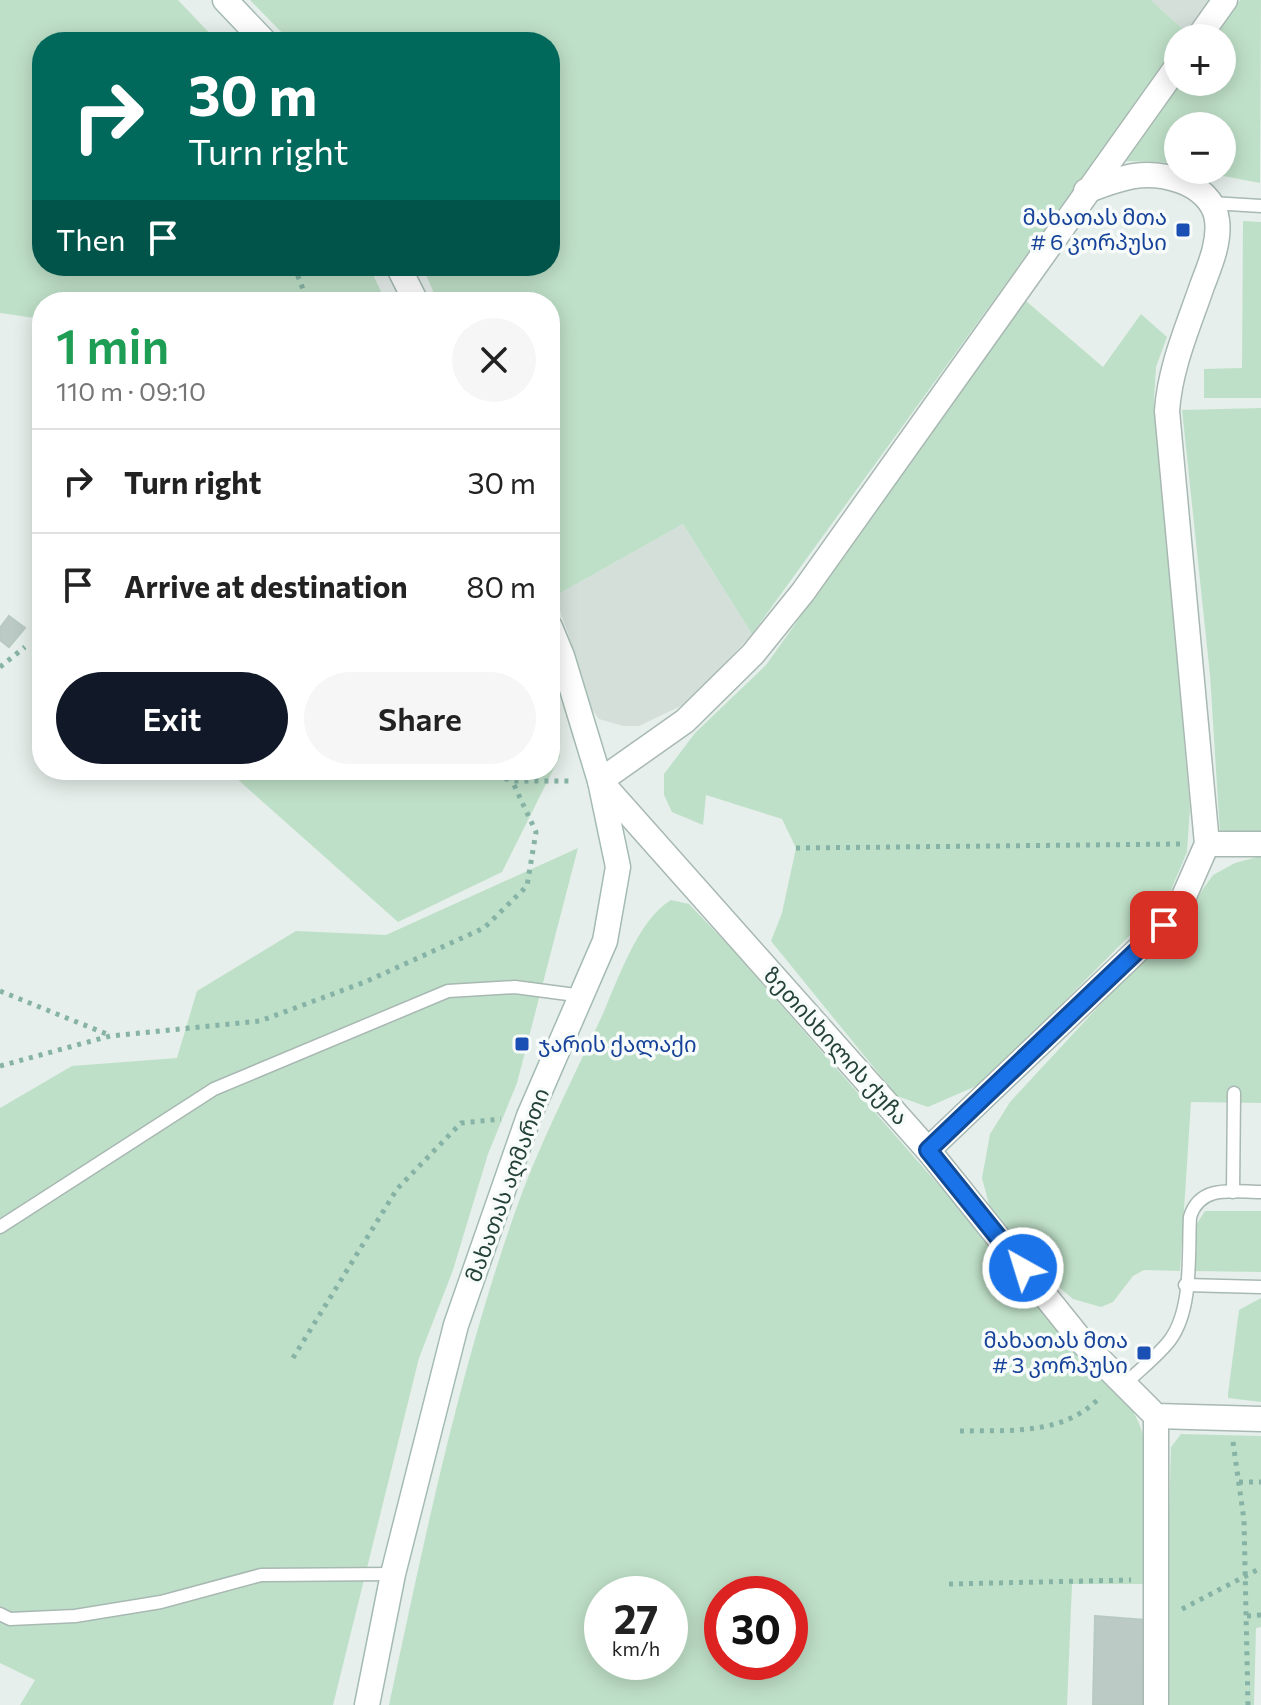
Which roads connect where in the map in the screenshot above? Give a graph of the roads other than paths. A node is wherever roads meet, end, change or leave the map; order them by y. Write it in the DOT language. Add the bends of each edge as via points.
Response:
graph roads {
  1 [pos="225,0"];
  2 [pos="1225,0"];
  3 [pos="1208,24"];
  4 [pos="255,32"];
  5 [pos="1164,84"];
  6 [pos="1086,191"];
  7 [pos="1212,203"];
  8 [pos="1261,206"];
  9 [pos="560,658"];
  10 [pos="600,781"];
  11 [pos="1207,844"];
  12 [pos="1261,844"];
  13 [pos="583,996"];
  14 [pos="1234,1093"];
  15 [pos="928,1150"];
  16 [pos="1233,1192"];
  17 [pos="1261,1192"];
  18 [pos="0,1227"];
  19 [pos="1185,1285"];
  20 [pos="1261,1287"];
  21 [pos="1121,1380"];
  22 [pos="1156,1416"];
  23 [pos="1261,1419"];
  24 [pos="393,1574"];
  25 [pos="0,1614"];
  26 [pos="367,1705"];
  27 [pos="1156,1705"];
  1 -- 4 [label="street"];
  2 -- 3 [label="street"];
  5 -- 6 [label="street"];
  6 -- 7 [label="street" via="1128,175 1167,176 1192,185"];
  6 -- 10 [label="street" via="803,592 753,654 685,721"];
  7 -- 8 [label="lane"];
  7 -- 11 [label="street" via="1215,250 1169,385 1167,411"];
  9 -- 10 [label="street, მახათას აღმართი"];
  10 -- 13 [label="street, მახათას აღმართი" via="618,867 605,941"];
  10 -- 15 [label="street, ზეთისხილის ქუჩა"];
  11 -- 12 [label="street"];
  11 -- 15 [label="street" via="1181,903 1164,925"];
  13 -- 18 [label="lane" via="515,987 448,991 214,1089"];
  13 -- 24 [label="street, მახათას აღმართი" via="529,1116 456,1325"];
  14 -- 16 [label="lane"];
  15 -- 21 [label="street, ზეთისხილის ქუჩა" via="1084,1344"];
  16 -- 17 [label="lane"];
  16 -- 19 [label="lane" via="1217,1191 1194,1205"];
  19 -- 20 [label="lane"];
  19 -- 21 [label="lane" via="1170,1340"];
  21 -- 22 [label="street, ზეთისხილის ქუჩა"];
  22 -- 23 [label="street"];
  22 -- 27 [label="street"];
  24 -- 25 [label="lane" via="261,1575 161,1602 75,1616 10,1619"];
  24 -- 26 [label="street, მახათას აღმართი"];
}
